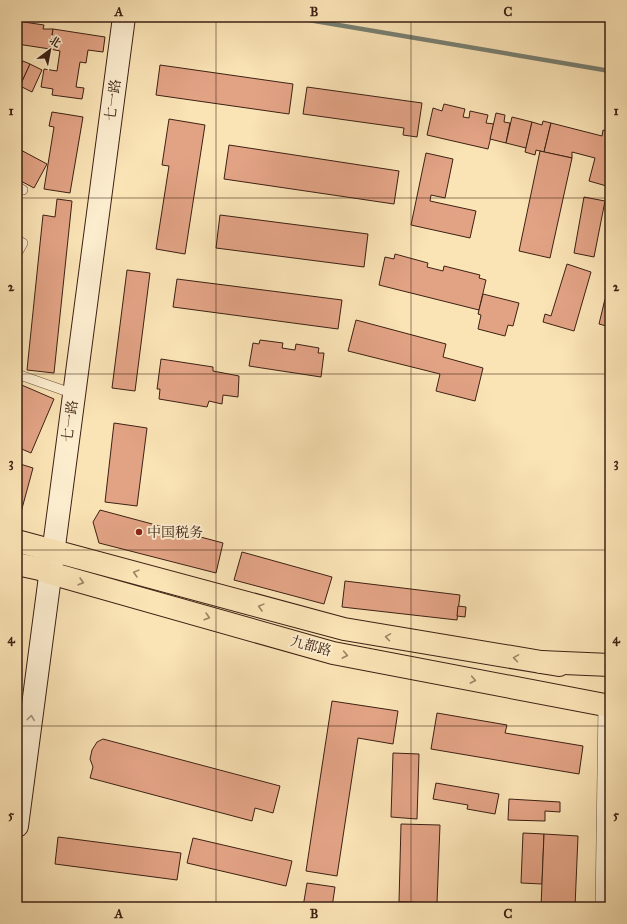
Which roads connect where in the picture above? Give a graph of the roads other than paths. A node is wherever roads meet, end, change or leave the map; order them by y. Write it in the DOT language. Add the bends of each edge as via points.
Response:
graph roads {
  1 [pos="121,18"];
  2 [pos="17,240"];
  3 [pos="17,254"];
  4 [pos="17,374"];
  5 [pos="74,394"];
  6 [pos="17,541"];
  7 [pos="53,551"];
  8 [pos="17,564"];
  9 [pos="50,573"];
  10 [pos="541,662"];
  11 [pos="610,665"];
  12 [pos="610,672"];
  13 [pos="609,706"];
  14 [pos="17,826"];
  15 [pos="605,907"];
  1 -- 5 [label="street, 七一路"];
  2 -- 3 [label="lane" via="23,243"];
  4 -- 5 [label="lane"];
  5 -- 7 [label="street, 七一路"];
  6 -- 7 [label="main road, 九都路"];
  7 -- 9 [label="street, 七一路"];
  10 -- 7 [label="main road, 九都路, one-way" via="344,629"];
  8 -- 9 [label="main road, 九都路"];
  9 -- 13 [label="main road, 九都路, one-way" via="333,653"];
  14 -- 9 [label="street, 七一路, one-way"];
  10 -- 11 [label="main road"];
  10 -- 12 [label="main road, 九都路"];
  13 -- 15 [label="street"];
}
